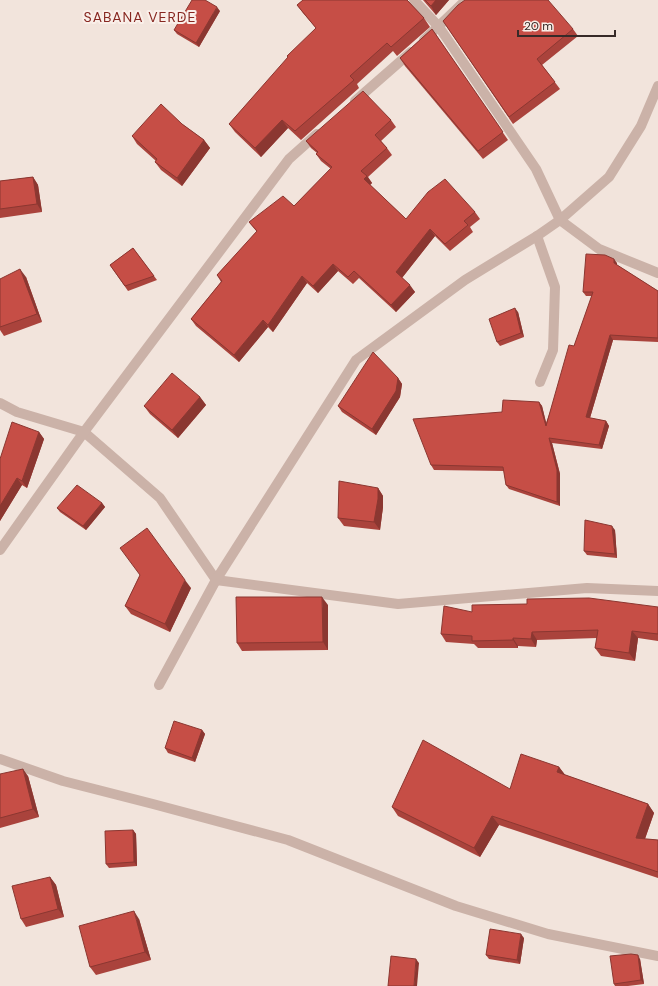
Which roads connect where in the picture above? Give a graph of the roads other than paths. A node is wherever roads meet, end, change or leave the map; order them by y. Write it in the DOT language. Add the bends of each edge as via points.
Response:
graph roads {
  1 [pos="414,0"];
  2 [pos="466,0"];
  3 [pos="439,27"];
  4 [pos="658,86"];
  5 [pos="347,108"];
  6 [pos="323,128"];
  7 [pos="560,220"];
  8 [pos="537,236"];
  9 [pos="658,273"];
  10 [pos="540,382"];
  11 [pos="0,403"];
  12 [pos="84,432"];
  13 [pos="0,550"];
  14 [pos="216,580"];
  15 [pos="658,591"];
  16 [pos="159,685"];
  17 [pos="0,759"];
  18 [pos="658,956"];
  1 -- 3 [label="street"];
  2 -- 3 [label="street"];
  3 -- 5 [label="street"];
  3 -- 7 [label="street" via="536,170"];
  4 -- 7 [label="street" via="641,126 608,177"];
  6 -- 12 [label="street" via="289,159"];
  7 -- 8 [label="street"];
  7 -- 9 [label="street" via="598,249"];
  8 -- 10 [label="street" via="555,287 552,350"];
  8 -- 14 [label="street" via="465,280 356,360"];
  11 -- 12 [label="street" via="17,412"];
  12 -- 13 [label="street"];
  12 -- 14 [label="street" via="160,498"];
  14 -- 15 [label="street" via="398,604 587,588"];
  14 -- 16 [label="street"];
  17 -- 18 [label="street" via="63,782 288,840 456,906 548,934"];
}
